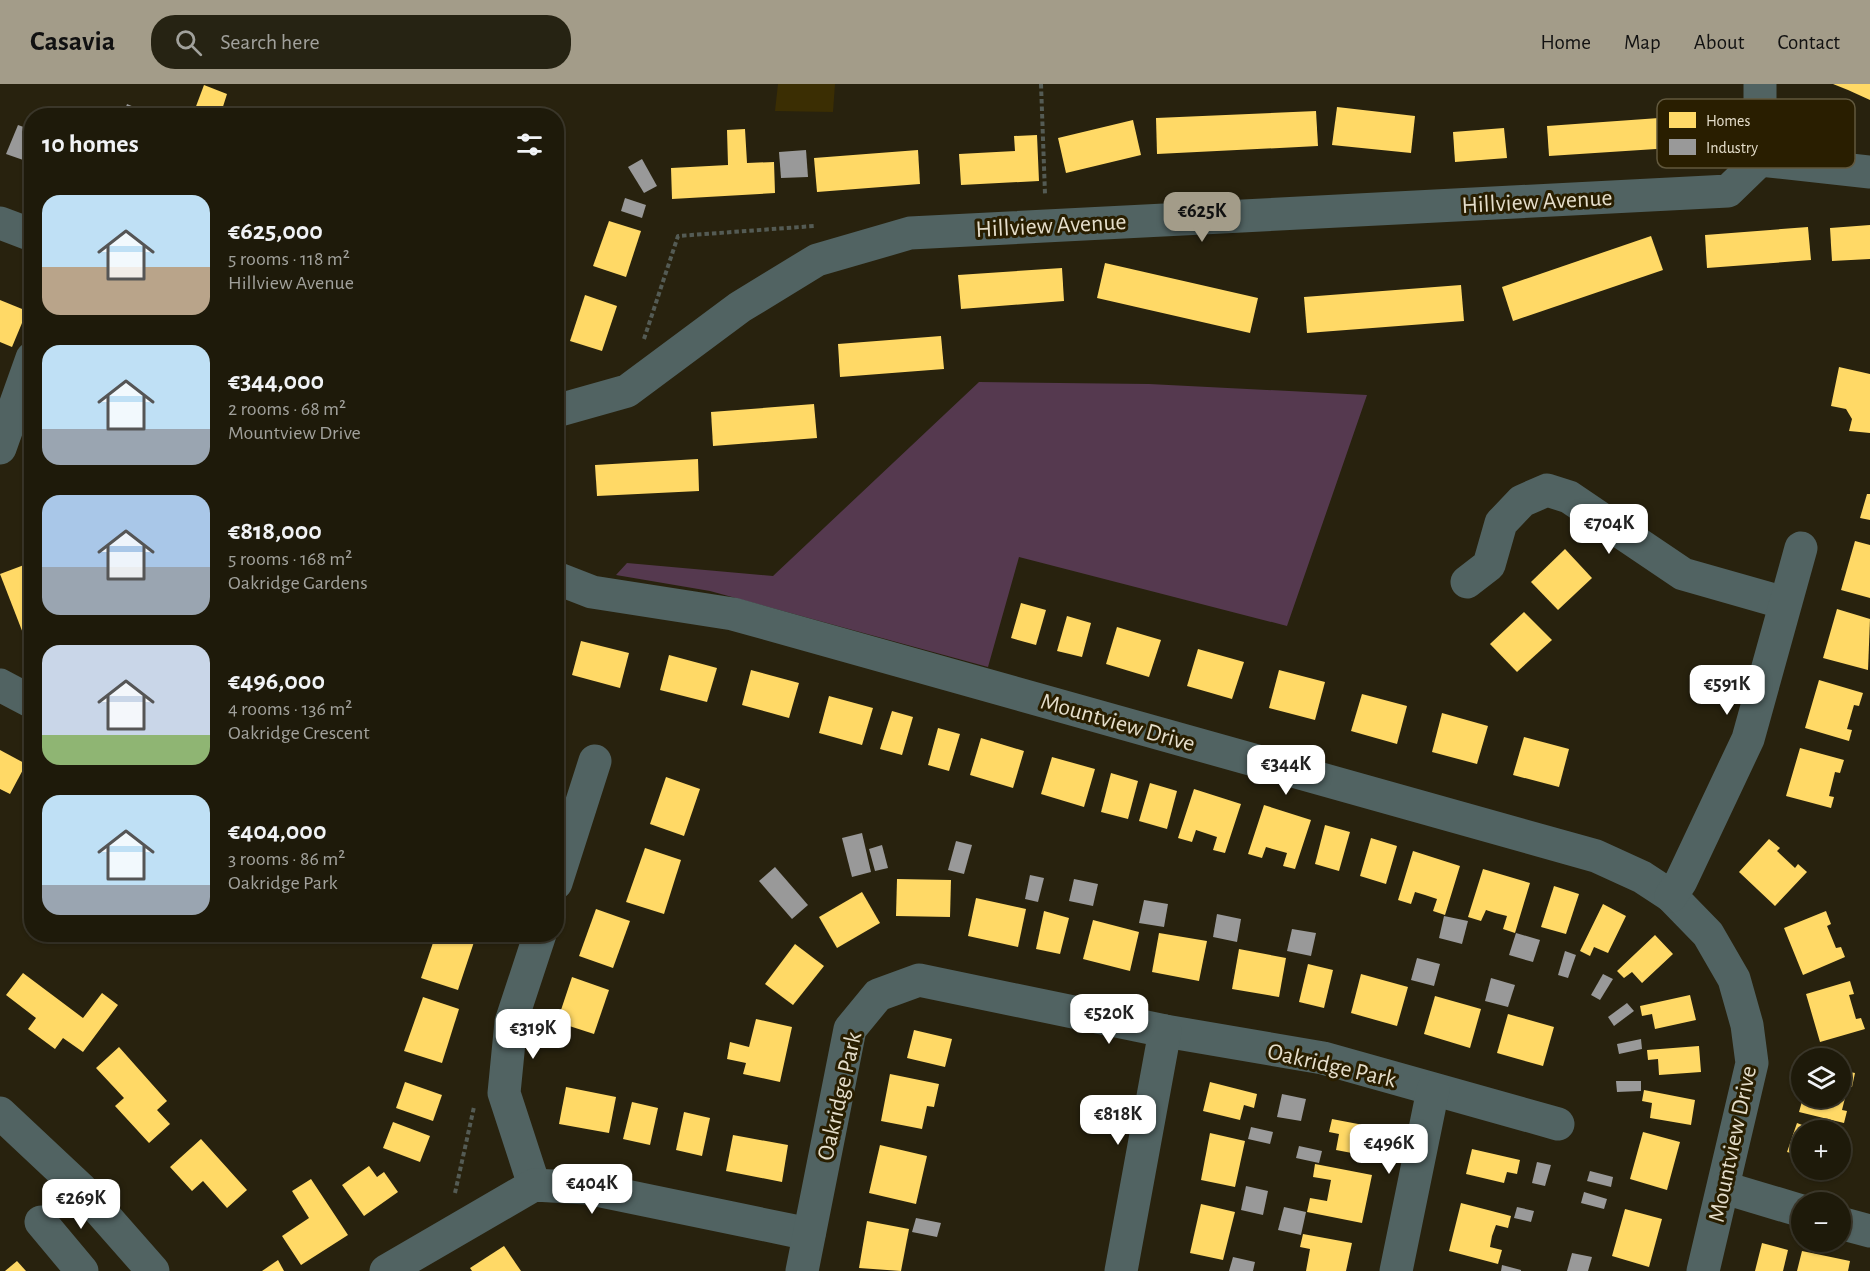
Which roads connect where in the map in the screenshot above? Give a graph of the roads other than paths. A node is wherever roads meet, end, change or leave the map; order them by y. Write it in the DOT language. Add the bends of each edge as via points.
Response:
graph roads {
  1 [pos="1752,168"];
  2 [pos="1833,168"];
  3 [pos="1870,172"];
  4 [pos="0,224"];
  5 [pos="24,232"];
  6 [pos="24,380"];
  7 [pos="564,409"];
  8 [pos="0,447"];
  9 [pos="1801,548"];
  10 [pos="564,582"];
  11 [pos="1467,582"];
  12 [pos="1785,603"];
  13 [pos="0,685"];
  14 [pos="24,698"];
  15 [pos="595,761"];
  16 [pos="564,858"];
  17 [pos="1671,896"];
  18 [pos="537,942"];
  19 [pos="1165,1031"];
  20 [pos="1433,1090"];
  21 [pos="0,1113"];
  22 [pos="1558,1124"];
  23 [pos="534,1185"];
  24 [pos="1725,1188"];
  25 [pos="1791,1208"];
  26 [pos="41,1222"];
  27 [pos="1851,1226"];
  28 [pos="1870,1232"];
  29 [pos="809,1234"];
  30 [pos="82,1271"];
  31 [pos="153,1271"];
  32 [pos="386,1271"];
  33 [pos="802,1271"];
  34 [pos="1121,1271"];
  35 [pos="1396,1271"];
  36 [pos="1703,1271"];
  1 -- 7 [label="street, Hillview Avenue" via="1728,191 910,233 817,260 740,307 627,391"];
  2 -- 3 [label="street"];
  4 -- 5 [label="street"];
  6 -- 8 [label="street"];
  9 -- 12 [label="street"];
  10 -- 17 [label="street, Mountview Drive" via="592,592 732,615 1585,852 1642,877"];
  11 -- 12 [label="street" via="1489,565 1501,523 1522,501 1546,490 1569,497 1683,574"];
  12 -- 17 [label="street" via="1748,739"];
  13 -- 14 [label="street"];
  15 -- 16 [label="street"];
  17 -- 24 [label="street, Mountview Drive" via="1708,934 1734,979 1747,1025 1752,1063"];
  18 -- 23 [label="street" via="511,1022 504,1093"];
  19 -- 20 [label="street, Oakridge Park" via="1323,1058"];
  19 -- 29 [label="street, Oakridge Park" via="920,980 878,995 850,1029"];
  19 -- 34 [label="street"];
  20 -- 22 [label="street, Oakridge Park"];
  20 -- 35 [label="street"];
  21 -- 31 [label="street" via="80,1188"];
  23 -- 29 [label="street" via="587,1188"];
  23 -- 32 [label="street"];
  24 -- 25 [label="street"];
  24 -- 36 [label="street, Mountview Drive"];
  26 -- 30 [label="street"];
  27 -- 28 [label="street"];
  29 -- 33 [label="street, Oakridge Park"];
}
